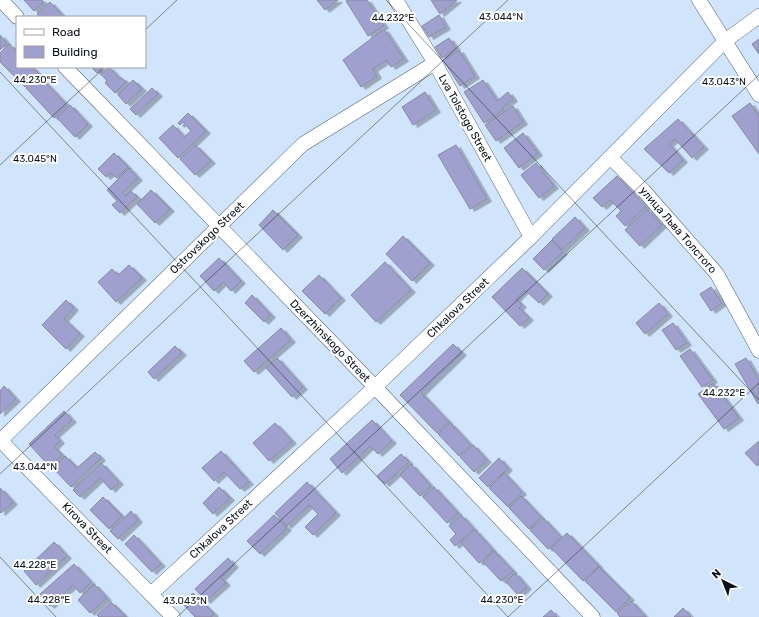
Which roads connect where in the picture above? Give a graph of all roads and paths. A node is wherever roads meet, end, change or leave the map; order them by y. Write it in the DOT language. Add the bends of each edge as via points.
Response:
graph roads {
  1 [pos="1,0"];
  2 [pos="396,0"];
  3 [pos="699,0"];
  4 [pos="16,16"];
  5 [pos="759,16"];
  6 [pos="725,41"];
  7 [pos="435,63"];
  8 [pos="66,68"];
  9 [pos="759,95"];
  10 [pos="611,158"];
  11 [pos="219,226"];
  12 [pos="531,236"];
  13 [pos="759,352"];
  14 [pos="375,387"];
  15 [pos="0,440"];
  16 [pos="151,594"];
  17 [pos="173,617"];
  18 [pos="593,617"];
  1 -- 4 [label="street"];
  2 -- 7 [label="street, Lva Tolstogo Street"];
  3 -- 6 [label="street"];
  5 -- 6 [label="street, Chkalova Street"];
  6 -- 9 [label="street"];
  6 -- 10 [label="street, Chkalova Street"];
  7 -- 11 [label="street, Ostrovskogo Street" via="303,144"];
  7 -- 12 [label="street, Lva Tolstogo Street"];
  8 -- 11 [label="street, Dzerzhinskogo Street"];
  10 -- 12 [label="street, Chkalova Street"];
  10 -- 13 [label="street, улица Льва Толстого" via="644,191 716,274"];
  11 -- 14 [label="street, Dzerzhinskogo Street"];
  11 -- 15 [label="street, Ostrovskogo Street"];
  12 -- 14 [label="street, Chkalova Street"];
  14 -- 16 [label="street, Chkalova Street"];
  14 -- 18 [label="street, Dzerzhinskogo Street"];
  15 -- 16 [label="street, Kirova Street"];
  16 -- 17 [label="street, Kirova Street"];
}
